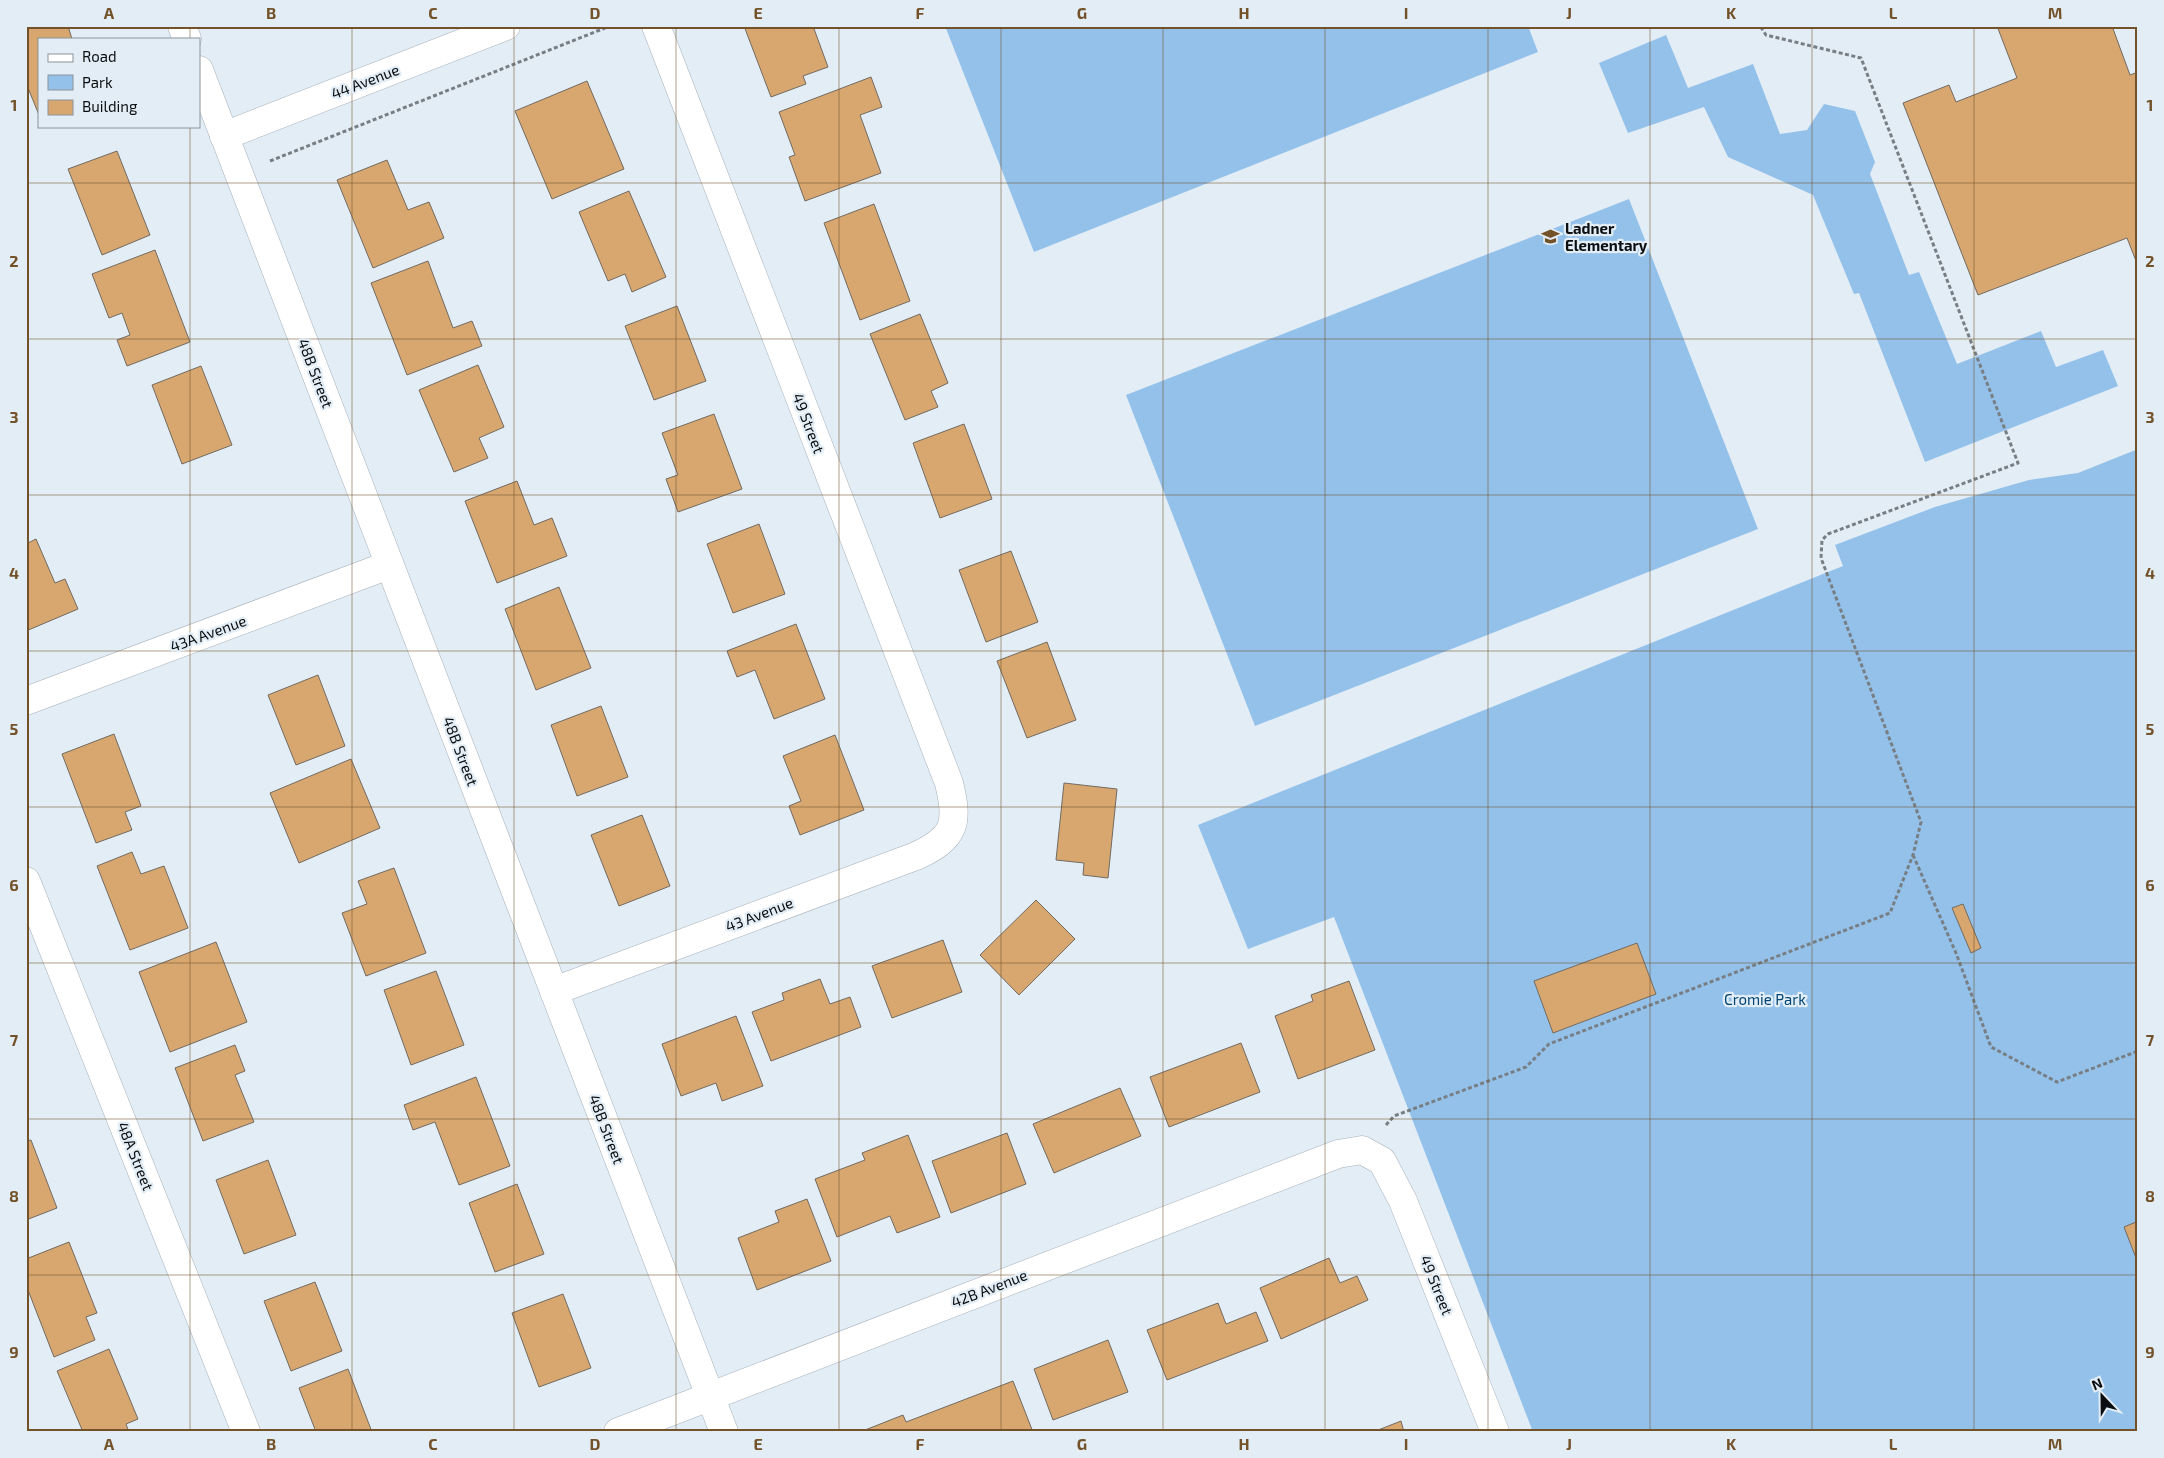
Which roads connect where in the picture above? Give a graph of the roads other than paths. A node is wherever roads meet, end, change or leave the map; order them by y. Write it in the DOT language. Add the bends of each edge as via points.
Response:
graph roads {
  1 [pos="182,26"];
  2 [pos="506,26"];
  3 [pos="656,26"];
  4 [pos="187,38"];
  5 [pos="200,73"];
  6 [pos="224,136"];
  7 [pos="389,565"];
  8 [pos="26,701"];
  9 [pos="953,823"];
  10 [pos="26,881"];
  11 [pos="554,991"];
  12 [pos="1362,1150"];
  13 [pos="710,1396"];
  14 [pos="246,1432"];
  15 [pos="618,1432"];
  16 [pos="724,1432"];
  17 [pos="1495,1432"];
  1 -- 4 [label="street"];
  2 -- 6 [label="street, 44 Avenue"];
  3 -- 9 [label="street, 49 Street" via="949,783 954,803"];
  5 -- 6 [label="street, 48B Street"];
  6 -- 7 [label="street, 48B Street"];
  7 -- 8 [label="street, 43A Avenue"];
  7 -- 11 [label="street, 48B Street"];
  9 -- 11 [label="street, 43 Avenue" via="947,837 916,856"];
  10 -- 14 [label="street, 48A Street"];
  11 -- 13 [label="street, 48B Street"];
  12 -- 13 [label="street, 42B Avenue" via="1338,1154"];
  12 -- 17 [label="street, 49 Street" via="1382,1161 1403,1201"];
  13 -- 15 [label="street, 42B Avenue"];
  13 -- 16 [label="street, 48B Street"];
}
